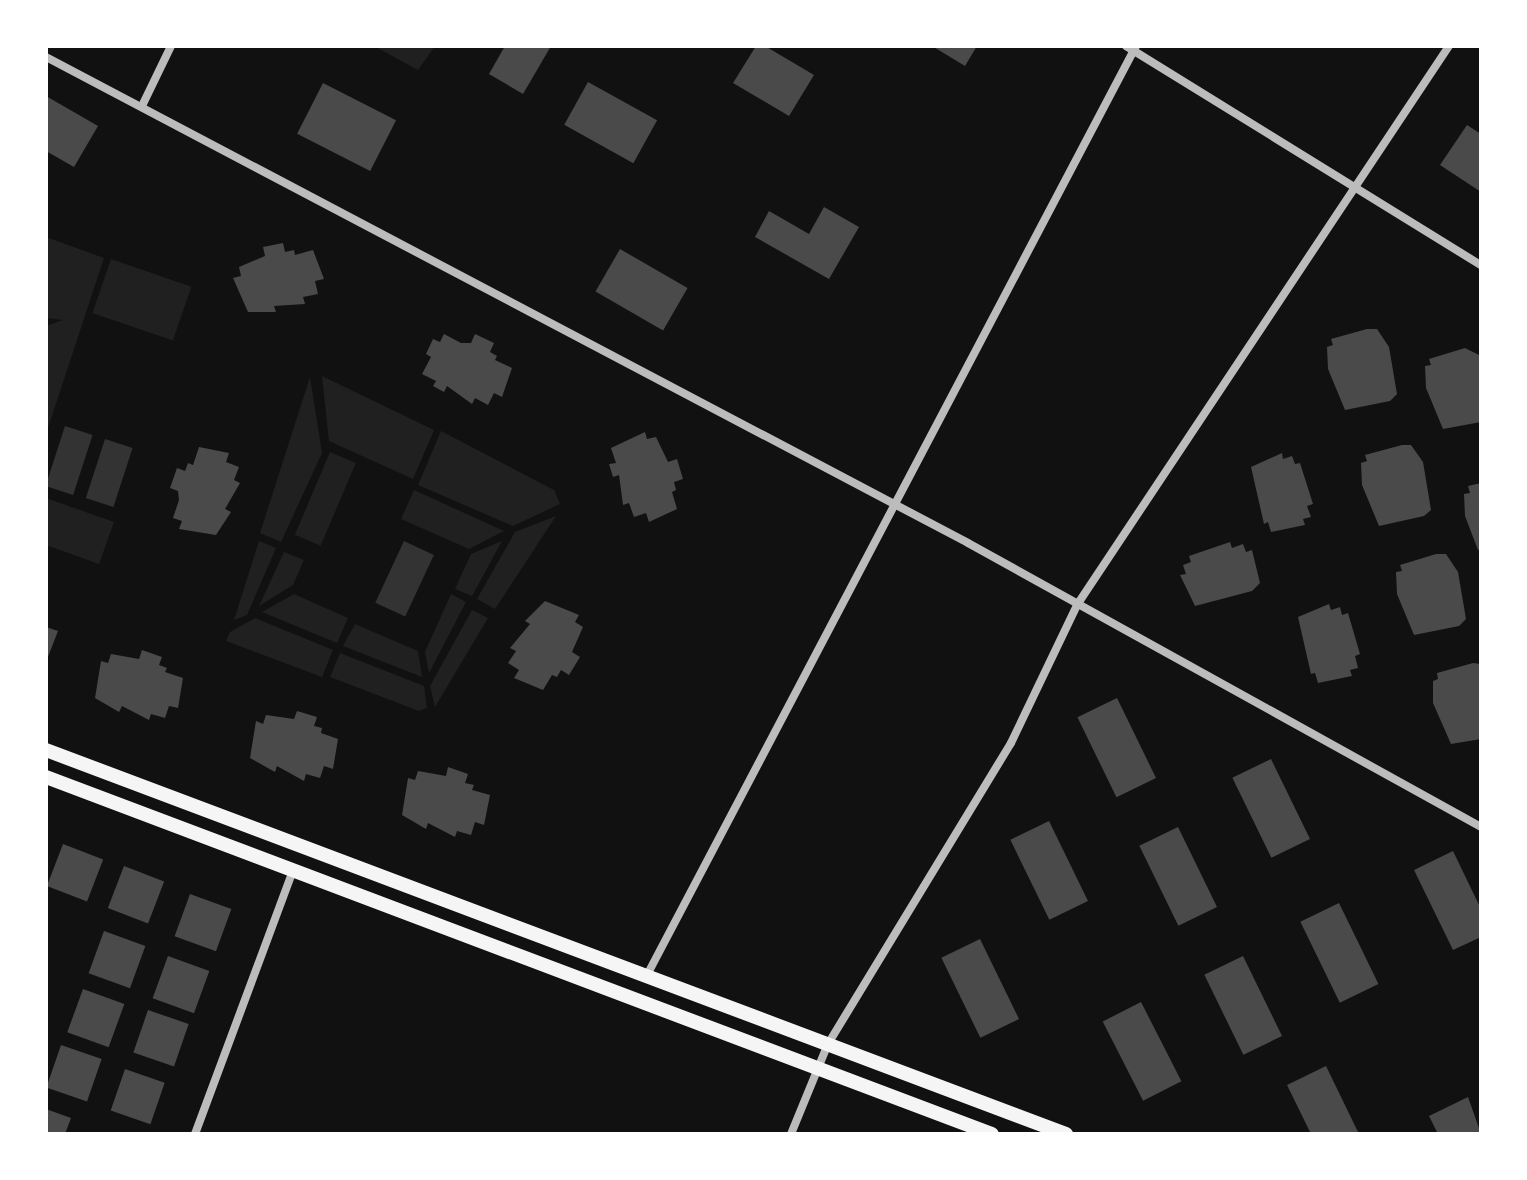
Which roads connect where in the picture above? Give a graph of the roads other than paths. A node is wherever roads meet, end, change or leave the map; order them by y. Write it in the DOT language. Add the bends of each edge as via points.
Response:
graph roads {
  1 [pos="171,46"];
  2 [pos="1449,46"];
  3 [pos="1132,48"];
  4 [pos="46,57"];
  5 [pos="142,106"];
  6 [pos="1359,187"];
  7 [pos="1481,265"];
  8 [pos="891,503"];
  9 [pos="1077,605"];
  10 [pos="46,750"];
  11 [pos="46,777"];
  12 [pos="1481,827"];
  13 [pos="293,870"];
  14 [pos="646,978"];
  15 [pos="828,1044"];
  16 [pos="815,1071"];
  17 [pos="195,1134"];
  18 [pos="791,1134"];
  19 [pos="992,1134"];
  20 [pos="1066,1134"];
  1 -- 5 [label="street"];
  2 -- 6 [label="street"];
  3 -- 6 [label="street"];
  3 -- 8 [label="street"];
  4 -- 5 [label="street"];
  5 -- 8 [label="street"];
  6 -- 7 [label="street"];
  6 -- 9 [label="street"];
  8 -- 9 [label="street"];
  8 -- 14 [label="street"];
  9 -- 12 [label="street"];
  9 -- 15 [label="street" via="1011,743"];
  10 -- 14 [label="main road"];
  11 -- 13 [label="main road"];
  13 -- 16 [label="main road"];
  13 -- 17 [label="street"];
  14 -- 15 [label="main road"];
  15 -- 16 [label="street"];
  15 -- 20 [label="main road"];
  16 -- 18 [label="street"];
  16 -- 19 [label="main road"];
}
